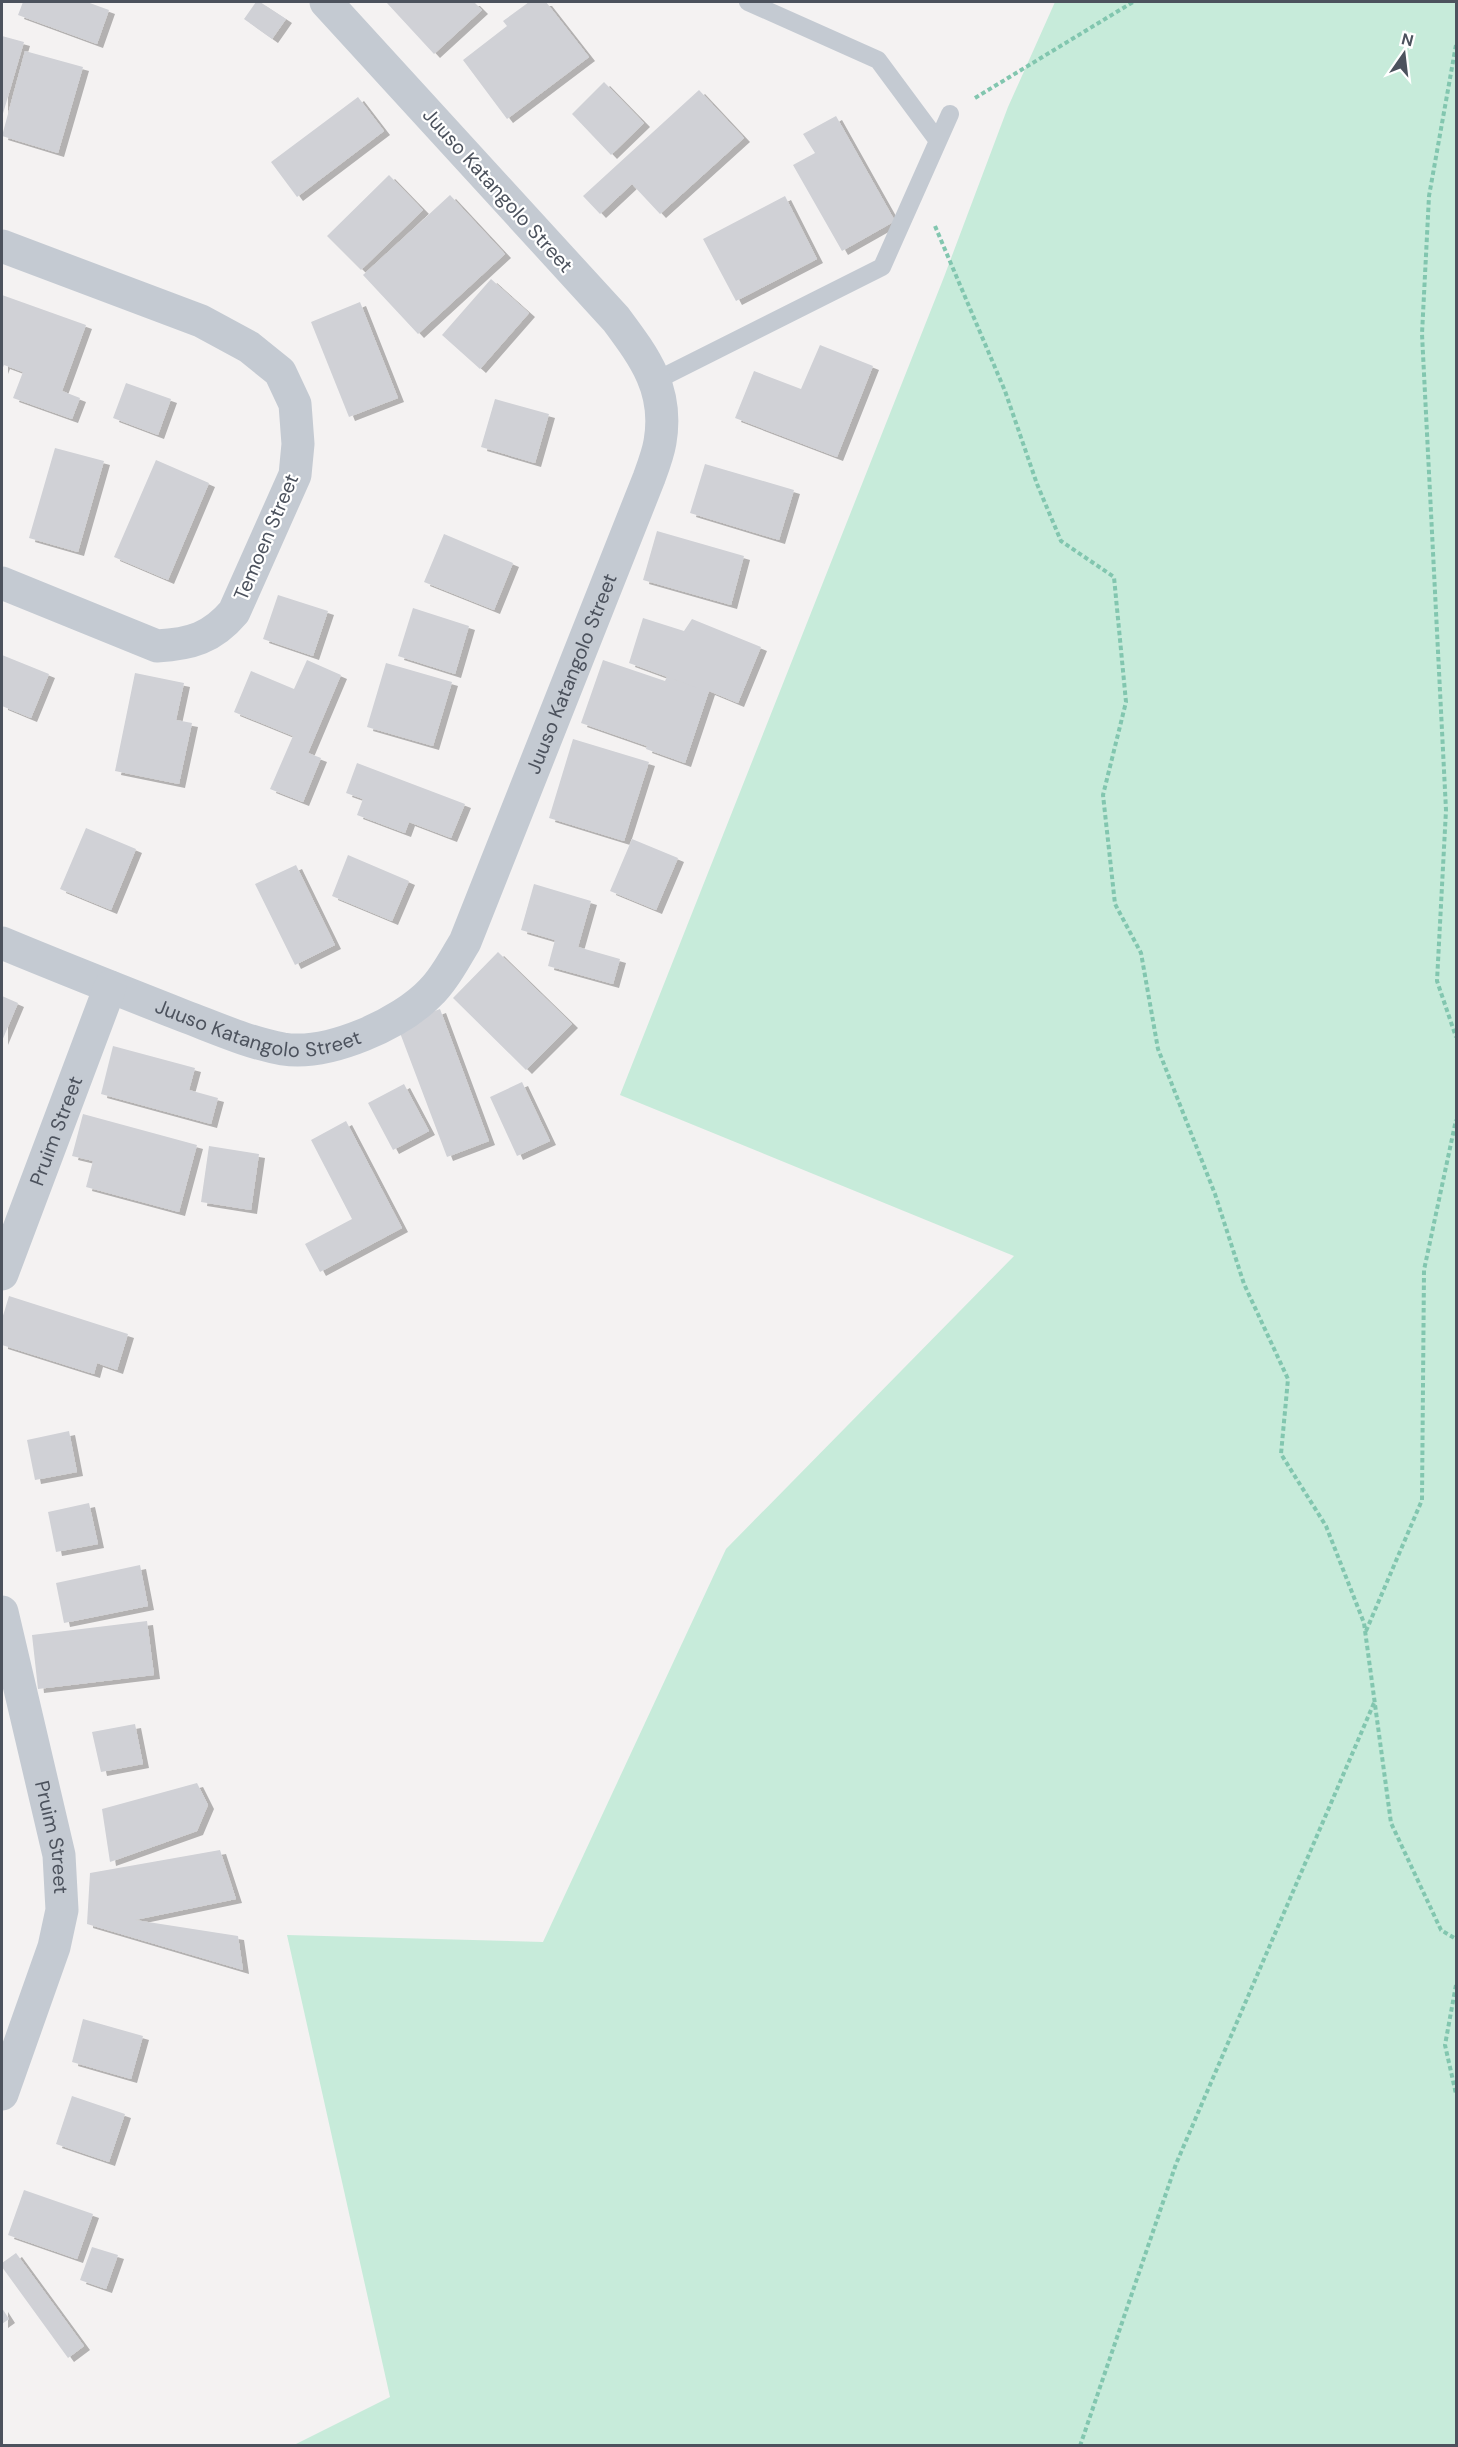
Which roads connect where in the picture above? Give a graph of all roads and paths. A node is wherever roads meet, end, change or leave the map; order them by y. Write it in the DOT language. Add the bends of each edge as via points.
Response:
graph roads {
  1 [pos="326,2"];
  2 [pos="748,2"];
  3 [pos="1133,2"];
  4 [pos="1456,45"];
  5 [pos="950,114"];
  6 [pos="938,141"];
  7 [pos="918,186"];
  8 [pos="2,246"];
  9 [pos="657,381"];
  10 [pos="2,583"];
  11 [pos="2,943"];
  12 [pos="110,987"];
  13 [pos="1456,1037"];
  14 [pos="1456,1120"];
  15 [pos="2,1274"];
  16 [pos="2,1612"];
  17 [pos="1365,1631"];
  18 [pos="1375,1703"];
  19 [pos="1456,1939"];
  20 [pos="1456,1985"];
  21 [pos="2,2094"];
  22 [pos="1456,2094"];
  23 [pos="1080,2445"];
  1 -- 9 [label="street, Juuso Katangolo Street" via="616,319"];
  2 -- 6 [label="lane" via="878,60"];
  3 -- 5 [label="path"];
  4 -- 13 [label="path" via="1429,196 1422,334 1446,810 1437,981"];
  5 -- 6 [label="lane"];
  6 -- 7 [label="lane"];
  7 -- 9 [label="lane" via="882,267"];
  7 -- 17 [label="path" via="1005,391 1061,541 1114,578 1126,702 1102,795 1115,904 1141,953 1158,1049 1215,1194 1244,1284 1288,1379 1281,1454 1326,1526"];
  8 -- 10 [label="street, Temoen Street" via="201,321 249,347 280,372 295,404 298,444 295,475 234,612 223,626 206,636 182,645 157,646"];
  9 -- 12 [label="street, Juuso Katangolo Street" via="660,442 649,478 465,942 432,991 405,1013 371,1032 323,1048 285,1049 243,1038"];
  11 -- 12 [label="street, Juuso Katangolo Street"];
  12 -- 15 [label="street, Pruim Street"];
  14 -- 17 [label="path" via="1424,1270 1422,1500"];
  16 -- 21 [label="street, Pruim Street" via="59,1855 62,1892 54,1947"];
  17 -- 18 [label="path"];
  18 -- 19 [label="path" via="1390,1823 1442,1930"];
  18 -- 23 [label="path" via="1176,2164"];
  20 -- 22 [label="path" via="1445,2045"];
}
